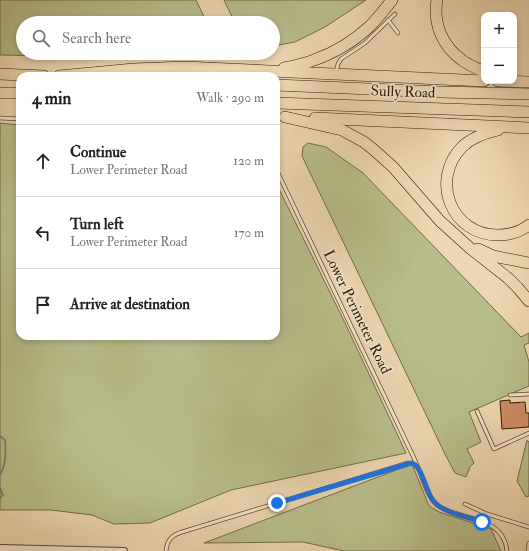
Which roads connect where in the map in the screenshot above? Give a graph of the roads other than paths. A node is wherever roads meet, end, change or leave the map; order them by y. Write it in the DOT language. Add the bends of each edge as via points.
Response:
graph roads {
  1 [pos="392,0"];
  2 [pos="437,0"];
  3 [pos="395,14"];
  4 [pos="388,20"];
  5 [pos="398,33"];
  6 [pos="481,70"];
  7 [pos="102,72"];
  8 [pos="272,72"];
  9 [pos="280,72"];
  10 [pos="0,74"];
  11 [pos="335,74"];
  12 [pos="16,75"];
  13 [pos="517,80"];
  14 [pos="481,81"];
  15 [pos="517,82"];
  16 [pos="529,82"];
  17 [pos="280,85"];
  18 [pos="0,93"];
  19 [pos="16,94"];
  20 [pos="529,94"];
  21 [pos="280,102"];
  22 [pos="529,112"];
  23 [pos="281,117"];
  24 [pos="0,118"];
  25 [pos="16,119"];
  26 [pos="510,127"];
  27 [pos="529,128"];
  28 [pos="280,177"];
  29 [pos="529,225"];
  30 [pos="453,234"];
  31 [pos="529,264"];
  32 [pos="529,301"];
  33 [pos="529,394"];
  34 [pos="510,395"];
  35 [pos="477,411"];
  36 [pos="529,433"];
  37 [pos="416,466"];
  38 [pos="465,504"];
  39 [pos="529,527"];
  40 [pos="529,543"];
  41 [pos="0,548"];
  42 [pos="124,551"];
  43 [pos="166,551"];
  44 [pos="507,551"];
  45 [pos="528,551"];
  1 -- 8 [label="highway" via="370,26 336,51 312,61"];
  2 -- 6 [label="highway" via="437,23 445,43 460,59"];
  3 -- 4 [label="lane"];
  4 -- 5 [label="lane"];
  4 -- 11 [label="lane" via="365,42 341,59"];
  7 -- 8 [label="highway" via="178,68"];
  9 -- 11 [label="highway"];
  10 -- 12 [label="highway"];
  11 -- 14 [label="highway"];
  13 -- 16 [label="highway"];
  15 -- 16 [label="highway"];
  17 -- 20 [label="highway, Sully Road"];
  18 -- 19 [label="highway"];
  21 -- 22 [label="highway, Sully Road"];
  23 -- 26 [label="highway"];
  23 -- 30 [label="highway" via="342,130 364,142 393,167"];
  24 -- 25 [label="lane"];
  26 -- 27 [label="highway"];
  26 -- 29 [label="highway" via="491,131 463,146 451,165 447,178 447,193 457,216 476,231 504,235 515,233"];
  28 -- 37 [label="lane, Lower Perimeter Road"];
  30 -- 31 [label="highway" via="493,256"];
  30 -- 32 [label="highway" via="508,278"];
  33 -- 34 [label="lane"];
  35 -- 36 [label="lane" via="494,449"];
  37 -- 43 [label="lane" via="413,463 408,464 182,532 171,538"];
  37 -- 44 [label="lane, Lower Perimeter Road" via="435,503 443,509 496,528 504,538"];
  38 -- 39 [label="lane"];
  40 -- 45 [label="lane"];
  41 -- 42 [label="street"];
}
